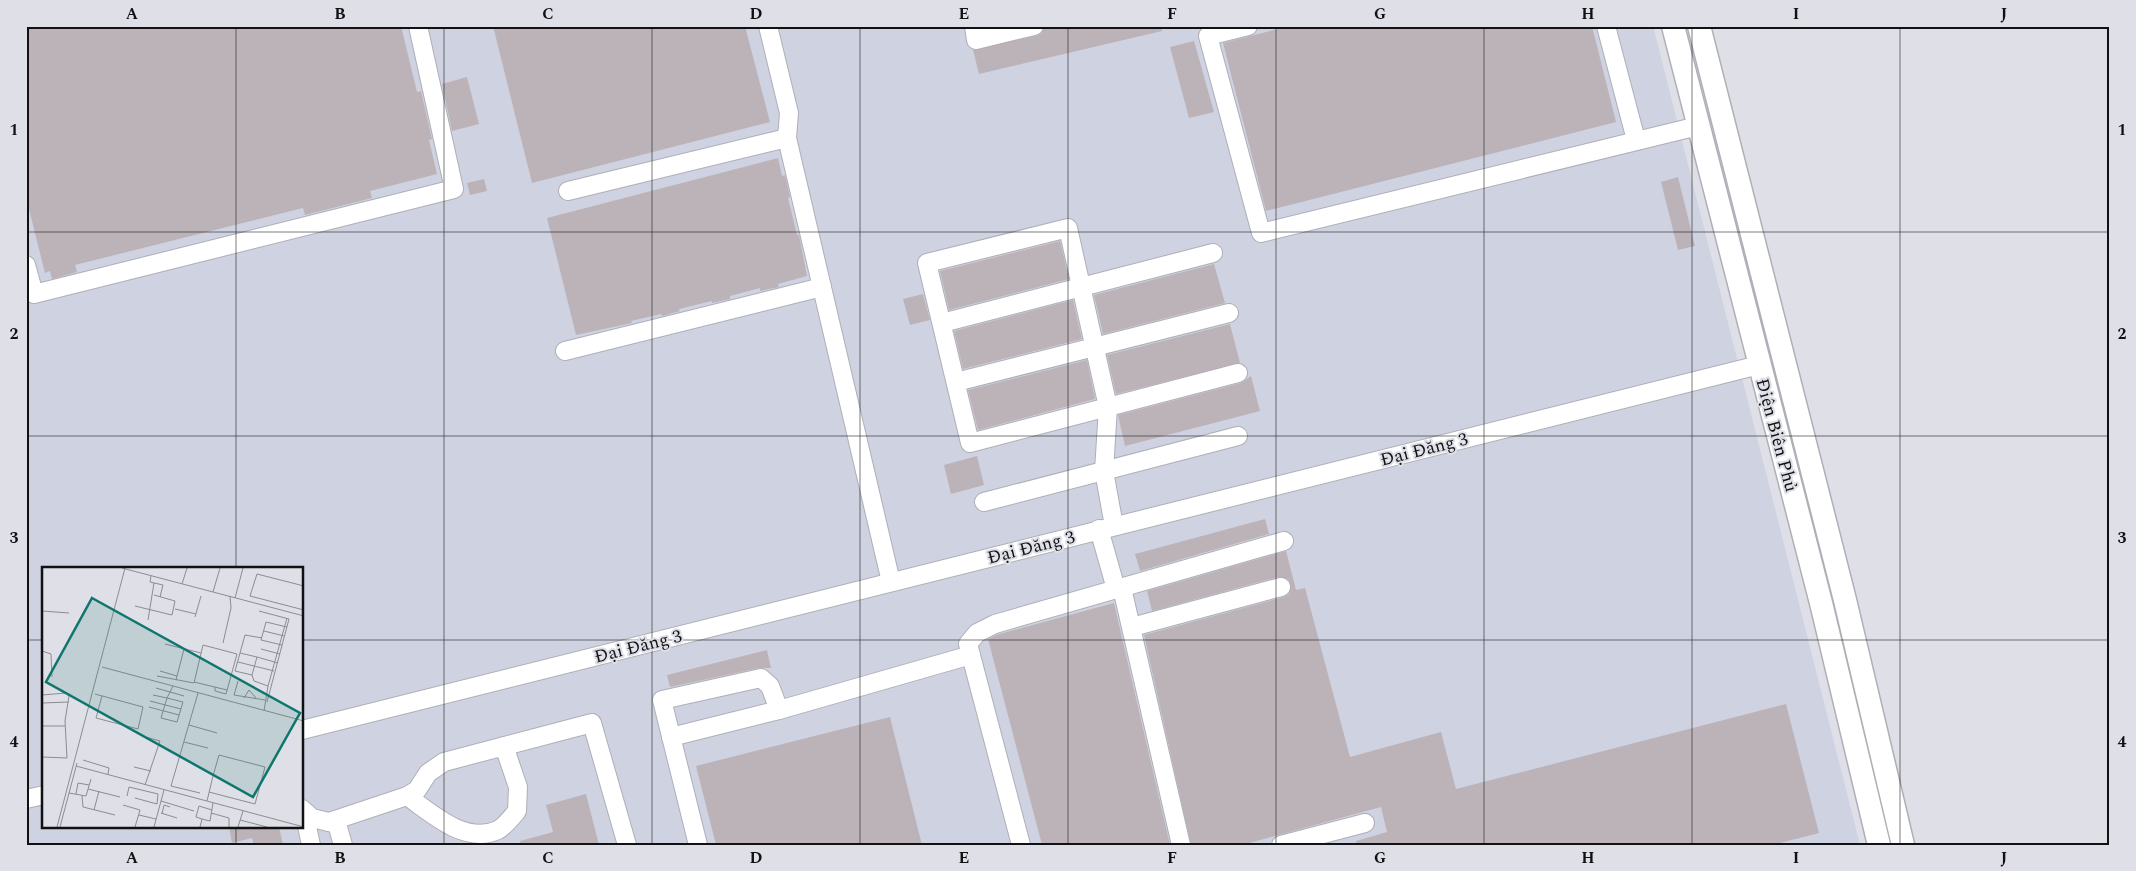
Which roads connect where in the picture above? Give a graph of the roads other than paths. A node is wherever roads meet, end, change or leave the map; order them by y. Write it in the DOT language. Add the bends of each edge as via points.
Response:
graph roads {
  1 [pos="418,26"];
  2 [pos="768,26"];
  3 [pos="974,26"];
  4 [pos="1034,26"];
  5 [pos="1248,26"];
  6 [pos="1606,26"];
  7 [pos="1673,26"];
  8 [pos="1699,26"];
  9 [pos="1698,126"];
  10 [pos="787,138"];
  11 [pos="1636,140"];
  12 [pos="568,192"];
  13 [pos="1213,253"];
  14 [pos="26,265"];
  15 [pos="822,287"];
  16 [pos="1082,287"];
  17 [pos="1229,312"];
  18 [pos="942,323"];
  19 [pos="1096,347"];
  20 [pos="565,351"];
  21 [pos="1759,365"];
  22 [pos="1238,373"];
  23 [pos="956,382"];
  24 [pos="1108,407"];
  25 [pos="1238,436"];
  26 [pos="1104,471"];
  27 [pos="984,502"];
  28 [pos="1106,528"];
  29 [pos="1284,541"];
  30 [pos="891,582"];
  31 [pos="1281,587"];
  32 [pos="1119,588"];
  33 [pos="1132,627"];
  34 [pos="971,655"];
  35 [pos="779,710"];
  36 [pos="304,729"];
  37 [pos="671,737"];
  38 [pos="504,746"];
  39 [pos="42,795"];
  40 [pos="407,796"];
  41 [pos="26,799"];
  42 [pos="304,811"];
  43 [pos="304,814"];
  44 [pos="329,822"];
  45 [pos="1365,823"];
  46 [pos="311,845"];
  47 [pos="342,845"];
  48 [pos="627,845"];
  49 [pos="698,845"];
  50 [pos="1021,845"];
  51 [pos="1181,845"];
  52 [pos="1281,845"];
  53 [pos="1878,845"];
  54 [pos="1904,845"];
  1 -- 14 [label="street" via="454,188 34,294"];
  2 -- 10 [label="street" via="789,113"];
  3 -- 4 [label="street" via="976,40"];
  5 -- 11 [label="street" via="1208,36 1261,233"];
  6 -- 11 [label="street"];
  7 -- 9 [label="main road, Điện Biên Phủ"];
  8 -- 54 [label="main road, Điện Biên Phủ"];
  9 -- 11 [label="street"];
  9 -- 21 [label="main road, Điện Biên Phủ"];
  10 -- 12 [label="street"];
  10 -- 15 [label="street"];
  13 -- 16 [label="street"];
  15 -- 20 [label="street"];
  15 -- 30 [label="street"];
  16 -- 18 [label="street"];
  16 -- 18 [label="street" via="1068,228 927,263"];
  16 -- 19 [label="street"];
  17 -- 19 [label="street"];
  18 -- 23 [label="street"];
  19 -- 23 [label="street"];
  19 -- 24 [label="street"];
  21 -- 28 [label="street, Đại Đăng 3"];
  21 -- 53 [label="main road, Điện Biên Phủ" via="1822,607"];
  22 -- 24 [label="street"];
  23 -- 24 [label="street" via="970,443"];
  24 -- 26 [label="street"];
  25 -- 26 [label="street"];
  26 -- 27 [label="street"];
  26 -- 28 [label="street"];
  28 -- 30 [label="street, Đại Đăng 3"];
  28 -- 32 [label="street"];
  29 -- 32 [label="street"];
  30 -- 36 [label="street, Đại Đăng 3"];
  31 -- 33 [label="street"];
  32 -- 33 [label="street"];
  32 -- 34 [label="street" via="995,624 977,633 968,644"];
  33 -- 51 [label="street"];
  34 -- 35 [label="street"];
  34 -- 50 [label="street"];
  35 -- 37 [label="street"];
  35 -- 37 [label="street" via="770,686 762,678 662,700"];
  37 -- 49 [label="street"];
  38 -- 40 [label="street" via="444,762 428,773 416,790"];
  38 -- 40 [label="street" via="518,787 517,811 498,830 476,833 452,827"];
  38 -- 48 [label="street" via="592,722"];
  39 -- 41 [label="street"];
  40 -- 44 [label="street"];
  42 -- 44 [label="street" via="312,818"];
  43 -- 46 [label="street"];
  44 -- 47 [label="street" via="336,824"];
  45 -- 52 [label="street"];
}
